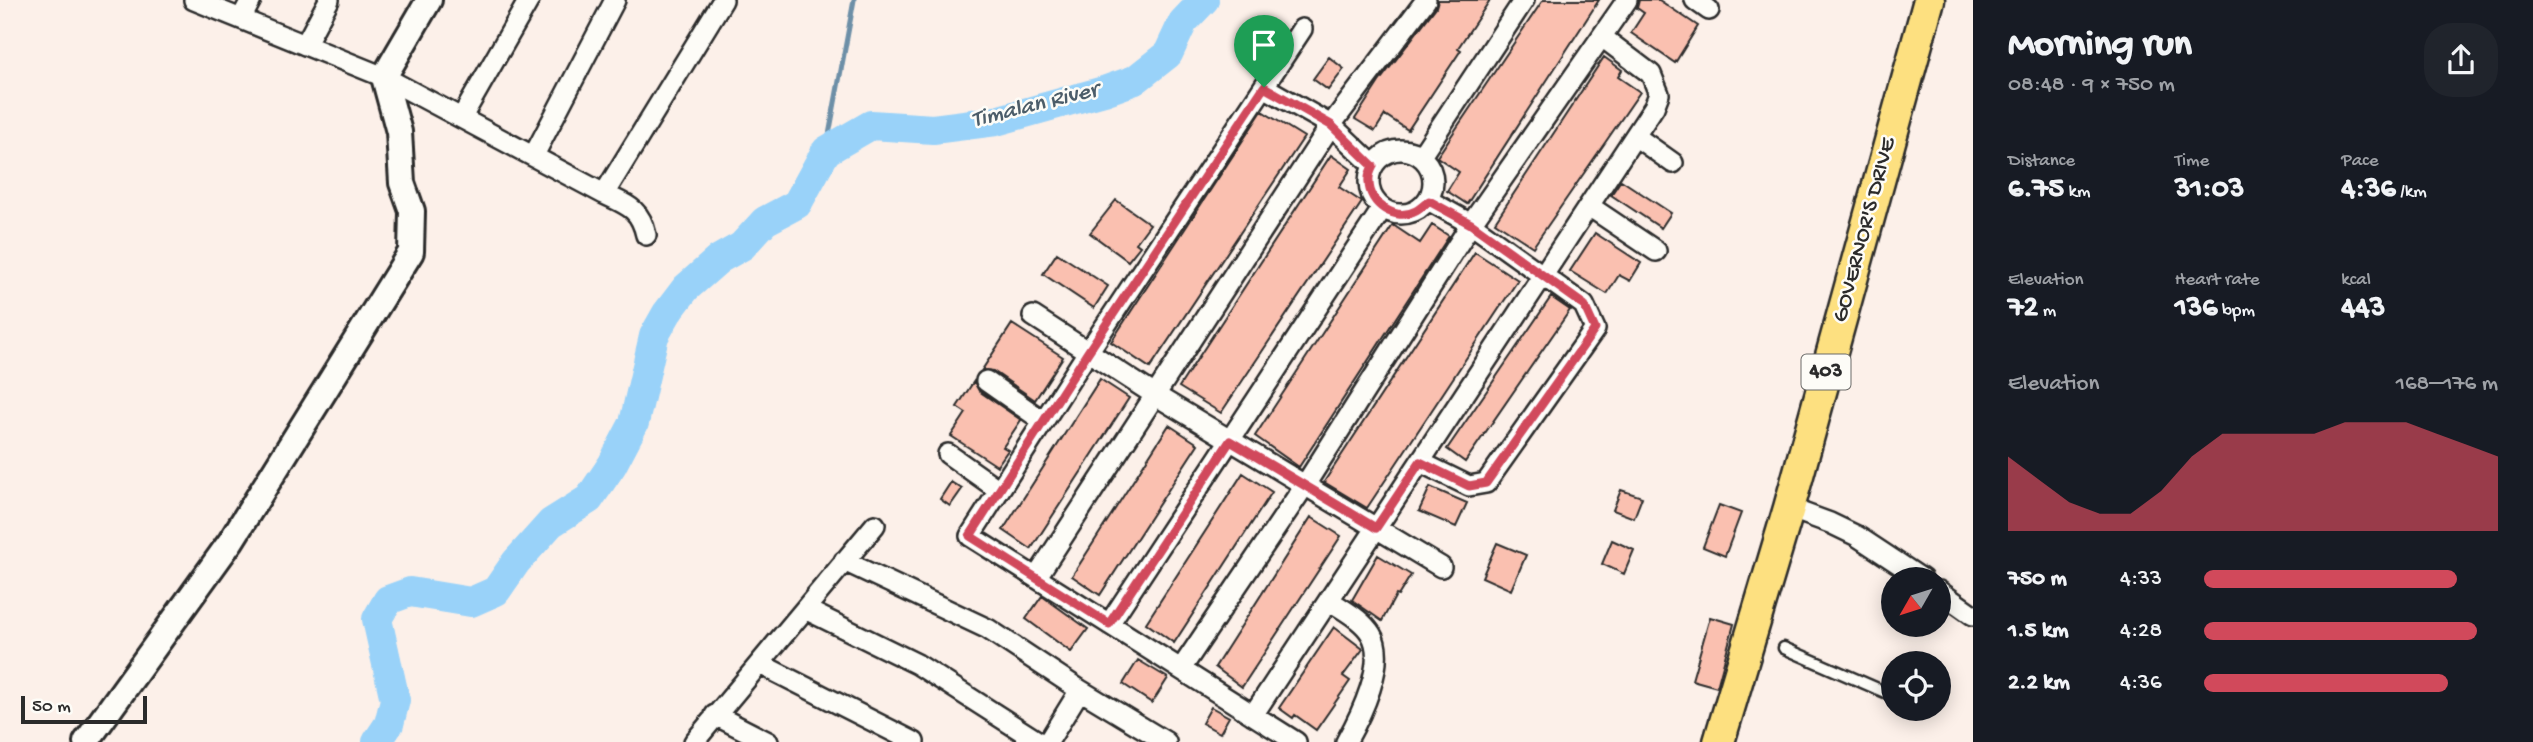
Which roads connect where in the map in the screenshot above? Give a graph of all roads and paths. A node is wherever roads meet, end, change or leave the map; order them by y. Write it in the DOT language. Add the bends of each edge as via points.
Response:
graph roads {
  1 [pos="194,0"];
  2 [pos="251,0"];
  3 [pos="328,0"];
  4 [pos="429,0"];
  5 [pos="529,0"];
  6 [pos="615,0"];
  7 [pos="723,0"];
  8 [pos="1426,0"];
  9 [pos="1524,0"];
  10 [pos="1627,0"];
  11 [pos="1929,0"];
  12 [pos="241,19"];
  13 [pos="1302,29"];
  14 [pos="1602,37"];
  15 [pos="305,45"];
  16 [pos="384,77"];
  17 [pos="1264,87"];
  18 [pos="462,117"];
  19 [pos="1331,125"];
  20 [pos="1635,136"];
  21 [pos="534,155"];
  22 [pos="1421,156"];
  23 [pos="1673,163"];
  24 [pos="1373,166"];
  25 [pos="604,194"];
  26 [pos="1429,201"];
  27 [pos="1589,206"];
  28 [pos="1382,209"];
  29 [pos="1471,224"];
  30 [pos="646,235"];
  31 [pos="1656,251"];
  32 [pos="1543,276"];
  33 [pos="1033,316"];
  34 [pos="1088,352"];
  35 [pos="986,381"];
  36 [pos="1156,396"];
  37 [pos="1043,422"];
  38 [pos="1230,441"];
  39 [pos="947,454"];
  40 [pos="1420,462"];
  41 [pos="1305,485"];
  42 [pos="999,490"];
  43 [pos="1789,508"];
  44 [pos="875,525"];
  45 [pos="1376,528"];
  46 [pos="844,561"];
  47 [pos="1441,567"];
  48 [pos="1904,567"];
  49 [pos="1036,578"];
  50 [pos="1951,599"];
  51 [pos="1329,600"];
  52 [pos="805,609"];
  53 [pos="1973,615"];
  54 [pos="1109,624"];
  55 [pos="1784,648"];
  56 [pos="760,664"];
  57 [pos="1181,669"];
  58 [pos="1080,690"];
  59 [pos="1881,690"];
  60 [pos="715,715"];
  61 [pos="1253,715"];
  62 [pos="86,742"];
  63 [pos="694,742"];
  64 [pos="768,742"];
  65 [pos="914,742"];
  66 [pos="1039,742"];
  67 [pos="1048,742"];
  68 [pos="1166,742"];
  69 [pos="1296,742"];
  70 [pos="1346,742"];
  71 [pos="1719,742"];
  1 -- 12 [label="street"];
  2 -- 12 [label="street"];
  3 -- 15 [label="street"];
  4 -- 16 [label="street"];
  5 -- 18 [label="street"];
  6 -- 21 [label="street"];
  7 -- 25 [label="street"];
  8 -- 19 [label="street"];
  9 -- 22 [label="street"];
  10 -- 14 [label="street"];
  11 -- 43 [label="main road, GOVERNOR'S DRIVE / 403"];
  12 -- 15 [label="street"];
  13 -- 17 [label="street"];
  14 -- 20 [label="street" via="1651,74 1657,84 1654,107"];
  14 -- 29 [label="street"];
  15 -- 16 [label="street"];
  16 -- 18 [label="street"];
  16 -- 62 [label="street" via="399,132 402,183 412,211 411,252 231,541"];
  17 -- 19 [label="street"];
  17 -- 34 [label="street"];
  18 -- 21 [label="street"];
  19 -- 24 [label="street"];
  19 -- 36 [label="street"];
  20 -- 23 [label="street"];
  20 -- 27 [label="street"];
  21 -- 25 [label="street"];
  22 -- 24 [label="street" via="1404,149 1386,153"];
  22 -- 26 [label="street" via="1431,169 1434,185"];
  24 -- 28 [label="street" via="1368,181 1372,197"];
  25 -- 30 [label="street" via="631,207 640,216"];
  26 -- 28 [label="street" via="1415,212 1399,215"];
  26 -- 29 [label="street"];
  27 -- 31 [label="street"];
  27 -- 32 [label="street"];
  28 -- 38 [label="street"];
  29 -- 32 [label="street"];
  29 -- 41 [label="street"];
  32 -- 40 [label="street"];
  32 -- 40 [label="street" via="1584,305 1595,329 1486,483 1469,486"];
  33 -- 34 [label="street"];
  34 -- 36 [label="street"];
  34 -- 37 [label="street"];
  35 -- 37 [label="street"];
  36 -- 38 [label="street"];
  36 -- 49 [label="street"];
  37 -- 42 [label="street"];
  38 -- 41 [label="street"];
  38 -- 54 [label="street"];
  39 -- 42 [label="street"];
  40 -- 45 [label="street"];
  41 -- 45 [label="street"];
  41 -- 57 [label="street"];
  42 -- 49 [label="street" via="970,536"];
  43 -- 48 [label="street" via="1857,536"];
  43 -- 71 [label="main road, GOVERNOR'S DRIVE / 403" via="1756,639"];
  44 -- 46 [label="street"];
  45 -- 47 [label="street"];
  45 -- 51 [label="street"];
  46 -- 52 [label="street"];
  46 -- 58 [label="street" via="988,629"];
  49 -- 54 [label="street"];
  50 -- 53 [label="street"];
  51 -- 61 [label="street"];
  51 -- 70 [label="street" via="1372,635 1376,651 1374,676"];
  52 -- 56 [label="street"];
  52 -- 66 [label="street" via="917,664"];
  54 -- 57 [label="street"];
  55 -- 59 [label="lane"];
  56 -- 60 [label="street"];
  56 -- 65 [label="street"];
  57 -- 61 [label="street"];
  58 -- 67 [label="street"];
  58 -- 68 [label="street"];
  60 -- 63 [label="street"];
  60 -- 64 [label="street"];
  61 -- 69 [label="street"];
}
